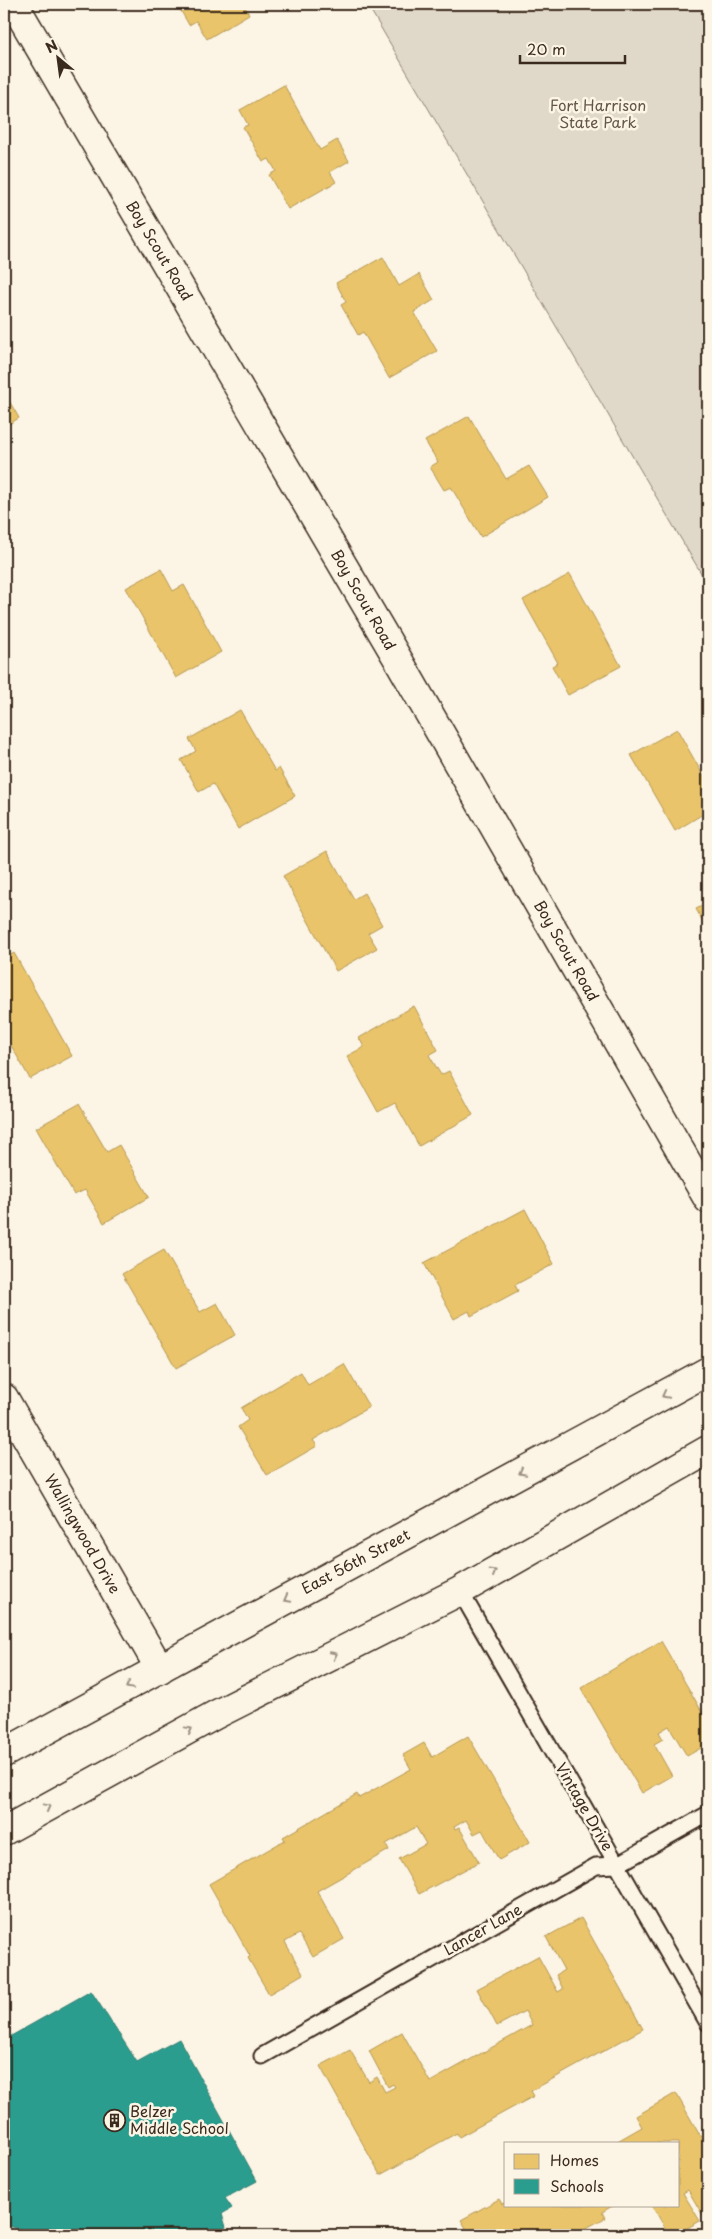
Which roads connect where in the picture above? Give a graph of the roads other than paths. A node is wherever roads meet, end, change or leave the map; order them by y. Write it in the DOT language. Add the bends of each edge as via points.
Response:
graph roads {
  1 [pos="14,4"];
  2 [pos="708,1199"];
  3 [pos="708,1371"];
  4 [pos="4,1398"];
  5 [pos="708,1450"];
  6 [pos="460,1591"];
  7 [pos="160,1669"];
  8 [pos="4,1753"];
  9 [pos="708,1814"];
  10 [pos="4,1831"];
  11 [pos="617,1865"];
  12 [pos="708,2023"];
  13 [pos="262,2056"];
  1 -- 2 [label="street, Boy Scout Road" via="369,610"];
  3 -- 7 [label="street, East 56th Street, one-way"];
  4 -- 7 [label="street, Wallingwood Drive"];
  6 -- 5 [label="street, one-way"];
  10 -- 6 [label="street, one-way" via="216,1715"];
  6 -- 11 [label="lane, Vintage Drive"];
  7 -- 8 [label="street, East 56th Street, one-way"];
  9 -- 11 [label="lane, Lancer Lane"];
  11 -- 12 [label="lane, Vintage Drive"];
  11 -- 13 [label="lane, Lancer Lane" via="596,1866"];
}
